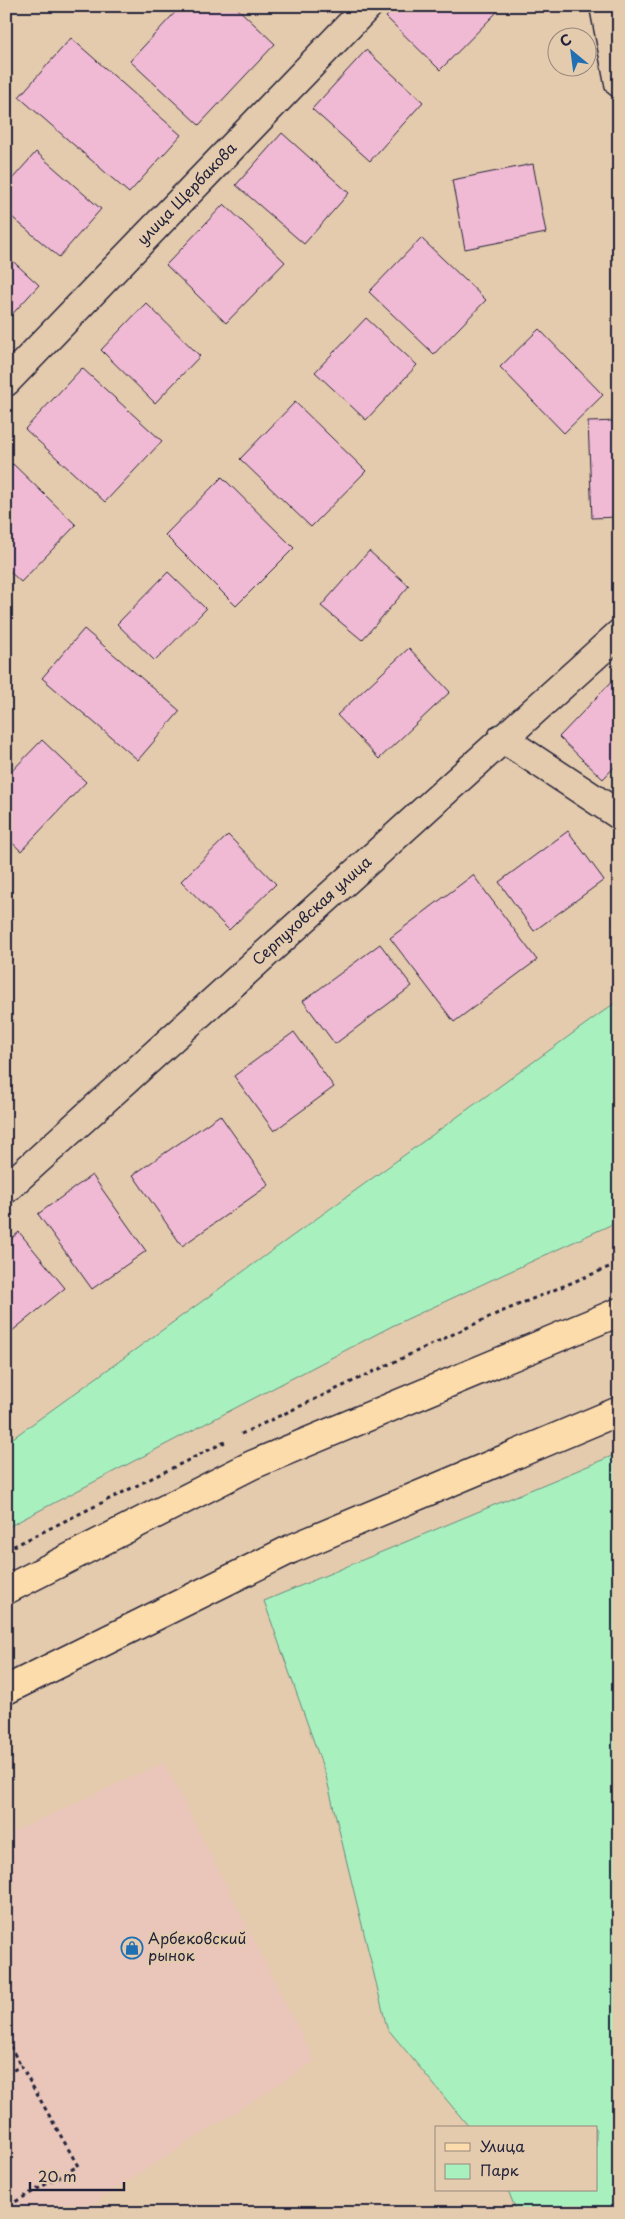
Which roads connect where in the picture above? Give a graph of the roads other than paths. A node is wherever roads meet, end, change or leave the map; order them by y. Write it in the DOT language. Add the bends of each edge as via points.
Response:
graph roads {
  1 [pos="368,6"];
  2 [pos="604,6"];
  3 [pos="619,83"];
  4 [pos="6,382"];
  5 [pos="619,634"];
  6 [pos="502,738"];
  7 [pos="619,815"];
  8 [pos="6,1189"];
  9 [pos="619,1312"];
  10 [pos="619,1411"];
  11 [pos="6,1590"];
  12 [pos="6,1690"];
  1 -- 4 [label="street, улица Щербакова"];
  2 -- 3 [label="street"];
  5 -- 6 [label="street, Серпуховская улица"];
  6 -- 7 [label="street"];
  6 -- 8 [label="street, Серпуховская улица"];
  9 -- 11 [label="main road" via="252,1465"];
  10 -- 12 [label="main road" via="291,1549"];
}
